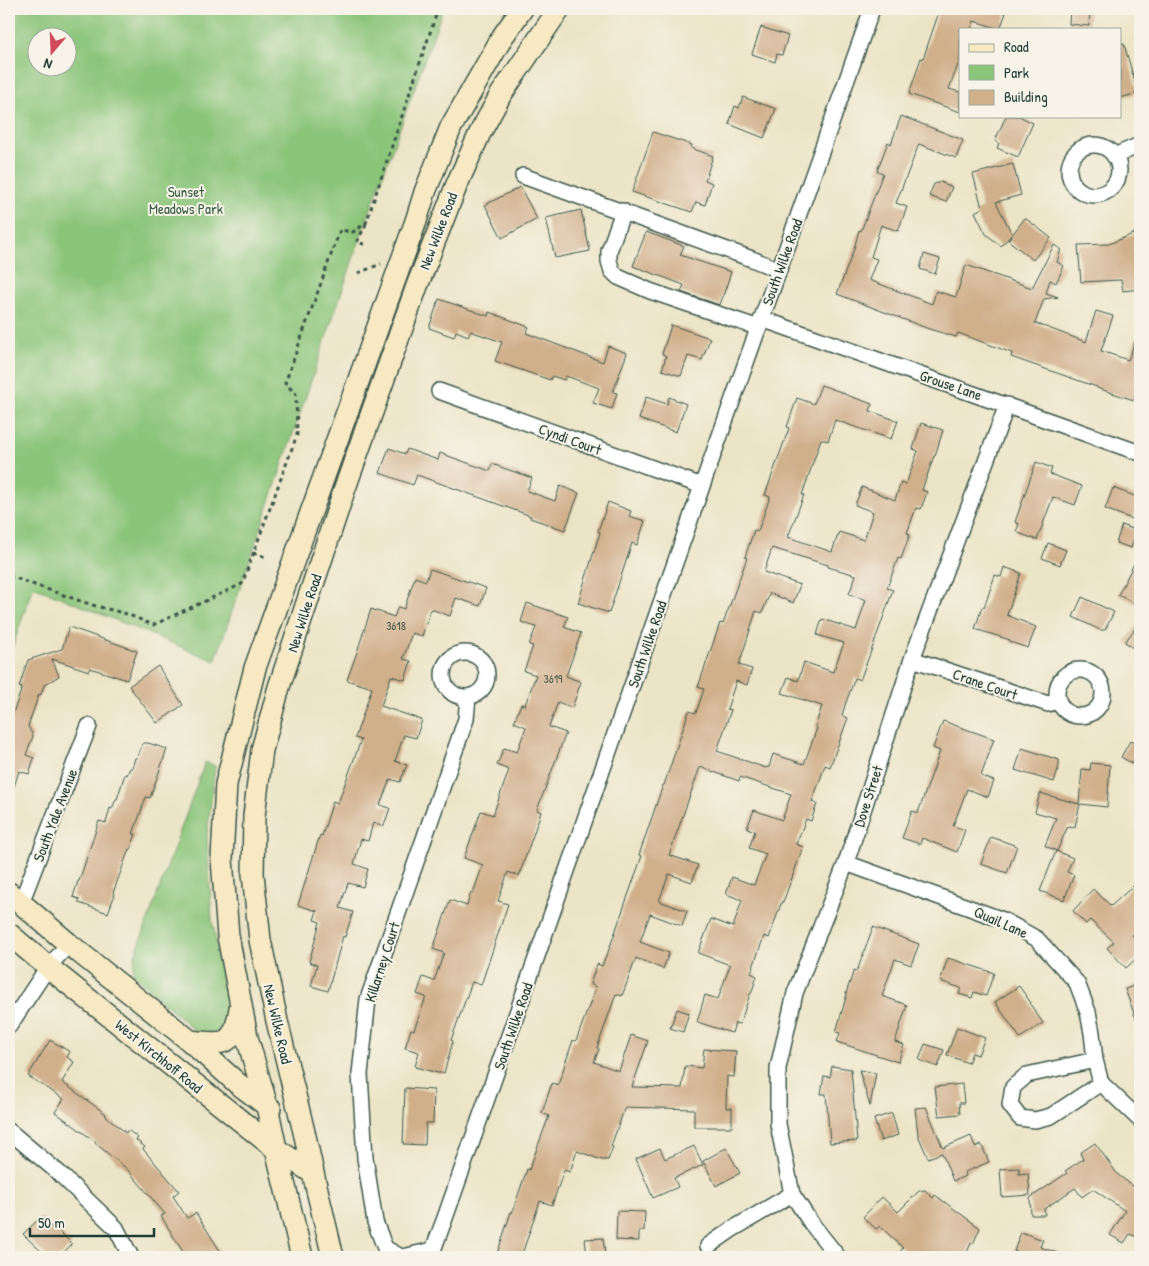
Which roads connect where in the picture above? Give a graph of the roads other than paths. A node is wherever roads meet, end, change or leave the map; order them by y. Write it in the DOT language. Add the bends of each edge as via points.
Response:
graph roads {
  1 [pos="522,9"];
  2 [pos="559,9"];
  3 [pos="872,9"];
  4 [pos="1140,145"];
  5 [pos="1114,156"];
  6 [pos="523,176"];
  7 [pos="623,211"];
  8 [pos="779,270"];
  9 [pos="760,323"];
  10 [pos="439,391"];
  11 [pos="1007,405"];
  12 [pos="1140,453"];
  13 [pos="702,486"];
  14 [pos="912,659"];
  15 [pos="468,697"];
  16 [pos="1057,701"];
  17 [pos="89,726"];
  18 [pos="846,863"];
  19 [pos="15,898"];
  20 [pos="9,934"];
  21 [pos="68,944"];
  22 [pos="48,967"];
  23 [pos="241,1003"];
  24 [pos="9,1026"];
  25 [pos="190,1041"];
  26 [pos="1094,1060"];
  27 [pos="1101,1083"];
  28 [pos="267,1106"];
  29 [pos="1140,1120"];
  30 [pos="9,1131"];
  31 [pos="305,1136"];
  32 [pos="276,1149"];
  33 [pos="313,1174"];
  34 [pos="792,1194"];
  35 [pos="708,1246"];
  36 [pos="132,1257"];
  37 [pos="302,1257"];
  38 [pos="333,1257"];
  39 [pos="402,1257"];
  40 [pos="838,1257"];
  1 -- 23 [label="main road, New Wilke Road" via="451,127 255,668 226,784 222,859 228,936"];
  2 -- 31 [label="main road, New Wilke Road" via="500,96 456,184 345,488 279,687 262,750 254,816 253,874 262,949"];
  3 -- 8 [label="street, South Wilke Road"];
  4 -- 5 [label="street"];
  6 -- 7 [label="street"];
  7 -- 8 [label="street"];
  7 -- 9 [label="street, Grouse Lane" via="609,251 612,271 618,278 650,291"];
  8 -- 9 [label="street, South Wilke Road"];
  9 -- 11 [label="street, Grouse Lane"];
  9 -- 13 [label="street, South Wilke Road"];
  10 -- 13 [label="street, Cyndi Court"];
  11 -- 12 [label="street, Grouse Lane"];
  11 -- 14 [label="street, Dove Street"];
  13 -- 39 [label="street, South Wilke Road" via="433,1250"];
  14 -- 16 [label="street, Crane Court" via="1048,704"];
  14 -- 18 [label="street, Dove Street"];
  15 -- 39 [label="street, Killarney Court" via="466,719 368,998 360,1074 365,1158 375,1222 385,1248"];
  17 -- 19 [label="street, South Yale Avenue"];
  18 -- 26 [label="street, Quail Lane" via="1003,920 1037,938 1077,983 1088,1012"];
  18 -- 34 [label="street, Dove Street" via="796,993 778,1068 778,1124"];
  19 -- 21 [label="main road, West Kirchhoff Road"];
  20 -- 22 [label="main road, West Kirchhoff Road"];
  21 -- 22 [label="street"];
  21 -- 25 [label="main road, West Kirchhoff Road"];
  22 -- 24 [label="street"];
  22 -- 32 [label="main road, West Kirchhoff Road"];
  23 -- 25 [label="main road" via="233,1035 225,1042"];
  23 -- 28 [label="main road, New Wilke Road" via="247,1037"];
  25 -- 28 [label="main road, West Kirchhoff Road"];
  26 -- 27 [label="street, Quail Lane"];
  26 -- 27 [label="street" via="1027,1075 1013,1087 1010,1105 1020,1118 1035,1120 1051,1116"];
  27 -- 29 [label="street, Quail Lane"];
  28 -- 31 [label="main road, West Kirchhoff Road"];
  28 -- 32 [label="main road, New Wilke Road"];
  30 -- 36 [label="street" via="116,1228"];
  31 -- 33 [label="main road, New Wilke Road"];
  32 -- 33 [label="main road, West Kirchhoff Road"];
  32 -- 37 [label="main road, New Wilke Road"];
  33 -- 38 [label="main road, New Wilke Road"];
  34 -- 35 [label="street"];
  34 -- 40 [label="street"];
}
